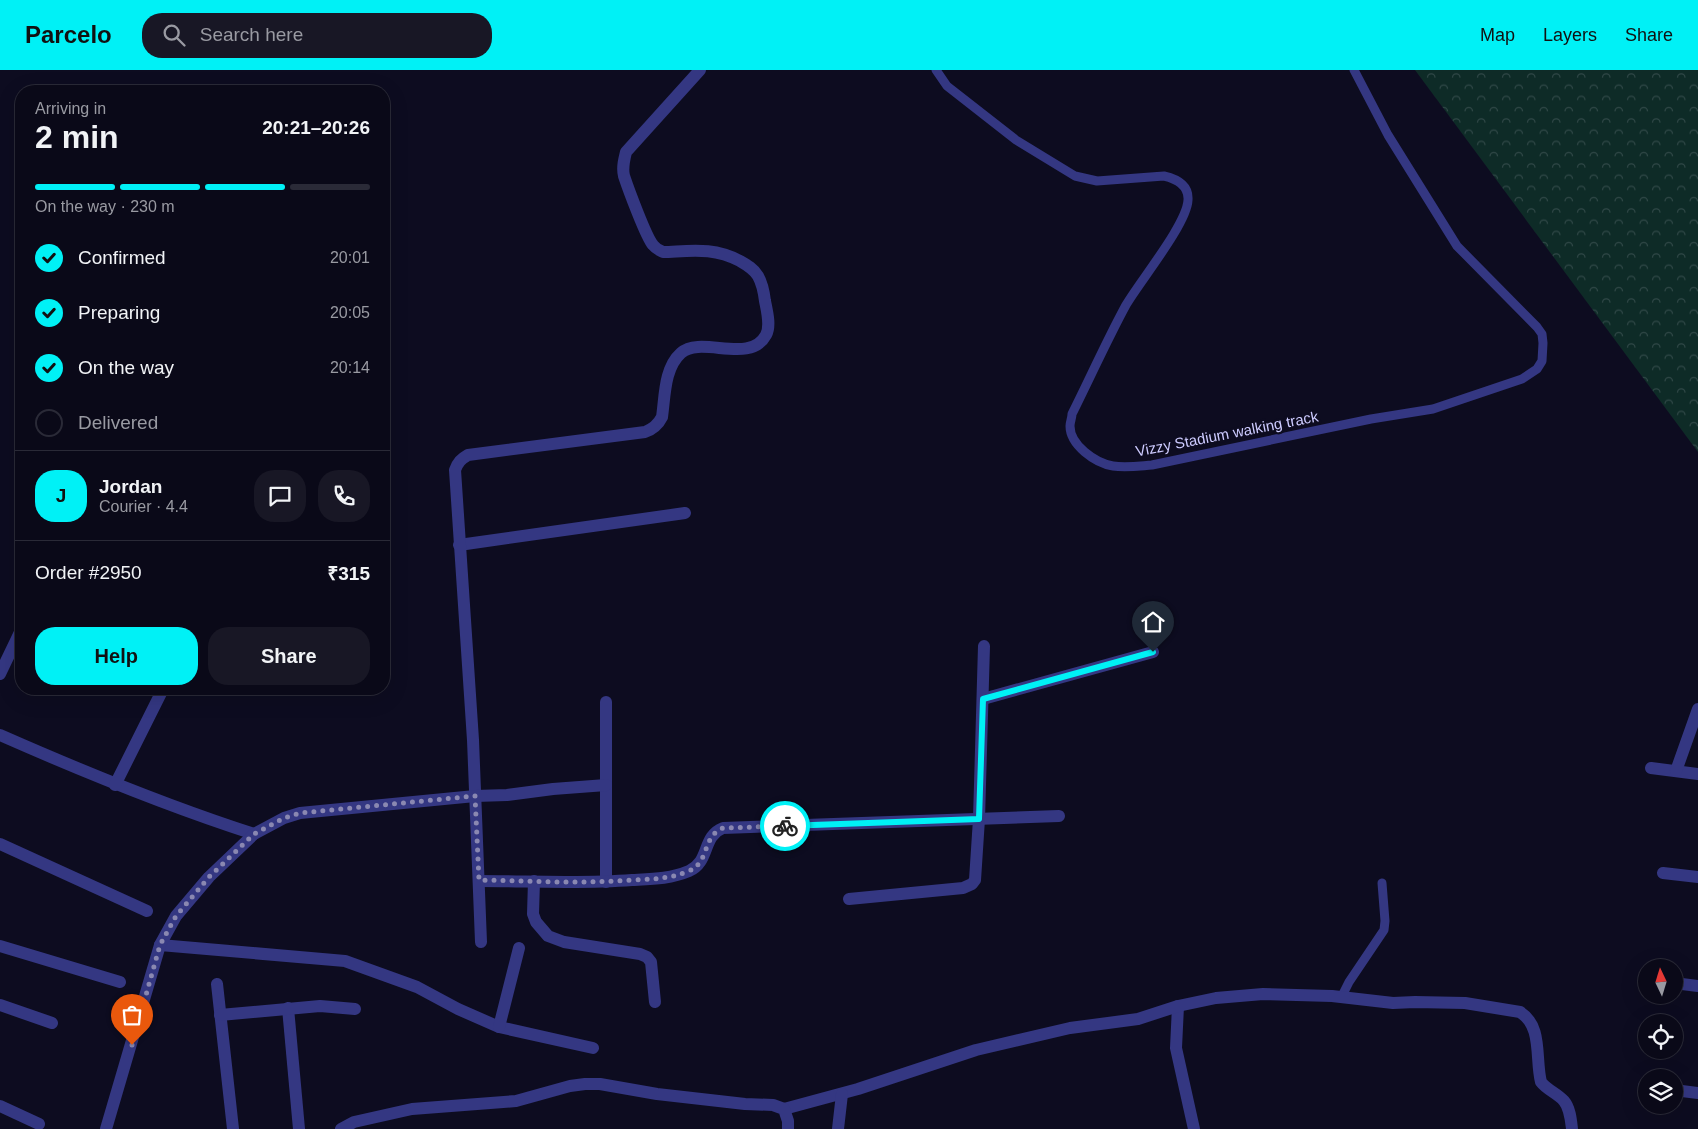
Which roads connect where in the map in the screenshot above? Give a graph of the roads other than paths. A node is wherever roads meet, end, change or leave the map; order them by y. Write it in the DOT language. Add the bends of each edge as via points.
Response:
graph roads {
  1 [pos="700,70"];
  2 [pos="936,70"];
  3 [pos="1354,70"];
  4 [pos="685,514"];
  5 [pos="459,545"];
  6 [pos="15,643"];
  7 [pos="984,646"];
  8 [pos="1153,652"];
  9 [pos="0,674"];
  10 [pos="160,695"];
  11 [pos="983,699"];
  12 [pos="606,702"];
  13 [pos="1698,709"];
  14 [pos="0,736"];
  15 [pos="1652,768"];
  16 [pos="1676,771"];
  17 [pos="1698,774"];
  18 [pos="115,785"];
  19 [pos="606,785"];
  20 [pos="475,796"];
  21 [pos="1059,816"];
  22 [pos="979,819"];
  23 [pos="254,834"];
  24 [pos="0,844"];
  25 [pos="1663,872"];
  26 [pos="1698,877"];
  27 [pos="479,880"];
  28 [pos="534,881"];
  29 [pos="606,882"];
  30 [pos="1382,883"];
  31 [pos="849,899"];
  32 [pos="147,911"];
  33 [pos="481,942"];
  34 [pos="160,945"];
  35 [pos="0,946"];
  36 [pos="518,948"];
  37 [pos="120,982"];
  38 [pos="217,984"];
  39 [pos="1683,984"];
  40 [pos="1698,986"];
  41 [pos="1342,996"];
  42 [pos="655,1002"];
  43 [pos="0,1005"];
  44 [pos="1178,1006"];
  45 [pos="288,1008"];
  46 [pos="356,1009"];
  47 [pos="220,1015"];
  48 [pos="52,1023"];
  49 [pos="499,1027"];
  50 [pos="593,1048"];
  51 [pos="1683,1091"];
  52 [pos="1698,1092"];
  53 [pos="842,1094"];
  54 [pos="0,1106"];
  55 [pos="784,1109"];
  56 [pos="39,1124"];
  57 [pos="366,1124"];
  58 [pos="106,1129"];
  59 [pos="234,1129"];
  60 [pos="299,1129"];
  61 [pos="341,1129"];
  62 [pos="788,1129"];
  63 [pos="838,1129"];
  64 [pos="1194,1129"];
  65 [pos="1572,1129"];
  1 -- 5 [label="street" via="626,152 624,175 647,233 658,250 711,251 728,255 750,267 758,276 768,321 766,337 750,347 693,347 681,352 668,374 662,417 654,428 645,432 462,458 455,470"];
  2 -- 3 [label="lane, Vizzy Stadium walking track" via="947,86 1016,140 1075,176 1097,181 1164,176 1174,178 1184,186 1188,199 1186,209 1127,304 1070,425 1079,446 1090,456 1111,466 1131,467 1433,409 1522,379 1542,361 1542,334 1538,326 1457,246 1388,135"];
  4 -- 5 [label="street"];
  5 -- 20 [label="street"];
  6 -- 9 [label="street"];
  7 -- 11 [label="street"];
  8 -- 11 [label="street"];
  10 -- 18 [label="street"];
  11 -- 22 [label="street"];
  12 -- 19 [label="street"];
  13 -- 16 [label="street"];
  14 -- 18 [label="street"];
  15 -- 16 [label="street"];
  16 -- 17 [label="street"];
  18 -- 23 [label="street"];
  19 -- 20 [label="street"];
  19 -- 29 [label="street"];
  20 -- 23 [label="street" via="300,813"];
  20 -- 27 [label="street"];
  21 -- 22 [label="street"];
  22 -- 29 [label="street" via="723,828 710,839 702,861 689,871 667,878"];
  22 -- 31 [label="street" via="975,880 972,884 963,888"];
  23 -- 34 [label="street" via="209,877 176,916"];
  24 -- 32 [label="street"];
  25 -- 26 [label="street"];
  27 -- 28 [label="street"];
  27 -- 33 [label="street"];
  28 -- 29 [label="street"];
  28 -- 42 [label="street" via="533,914 542,930 564,942 647,957 651,962"];
  30 -- 41 [label="lane" via="1384,930"];
  34 -- 49 [label="street" via="345,961 417,987"];
  34 -- 58 [label="street"];
  35 -- 37 [label="street"];
  36 -- 49 [label="street"];
  38 -- 47 [label="street"];
  39 -- 40 [label="street"];
  41 -- 44 [label="street" via="1263,994 1216,998"];
  41 -- 65 [label="street" via="1393,1003 1465,1003 1513,1010 1525,1015 1536,1037 1541,1082 1564,1101"];
  43 -- 48 [label="street"];
  44 -- 53 [label="street" via="1138,1020 1070,1028 976,1050"];
  44 -- 64 [label="street" via="1176,1048"];
  45 -- 46 [label="street"];
  45 -- 47 [label="street"];
  45 -- 60 [label="street"];
  47 -- 59 [label="street"];
  49 -- 50 [label="street"];
  51 -- 52 [label="street"];
  53 -- 55 [label="street"];
  53 -- 63 [label="street"];
  54 -- 56 [label="street"];
  55 -- 57 [label="street" via="774,1105 585,1084 516,1102 412,1109"];
  55 -- 62 [label="street"];
  57 -- 61 [label="street" via="354,1122"];
}
